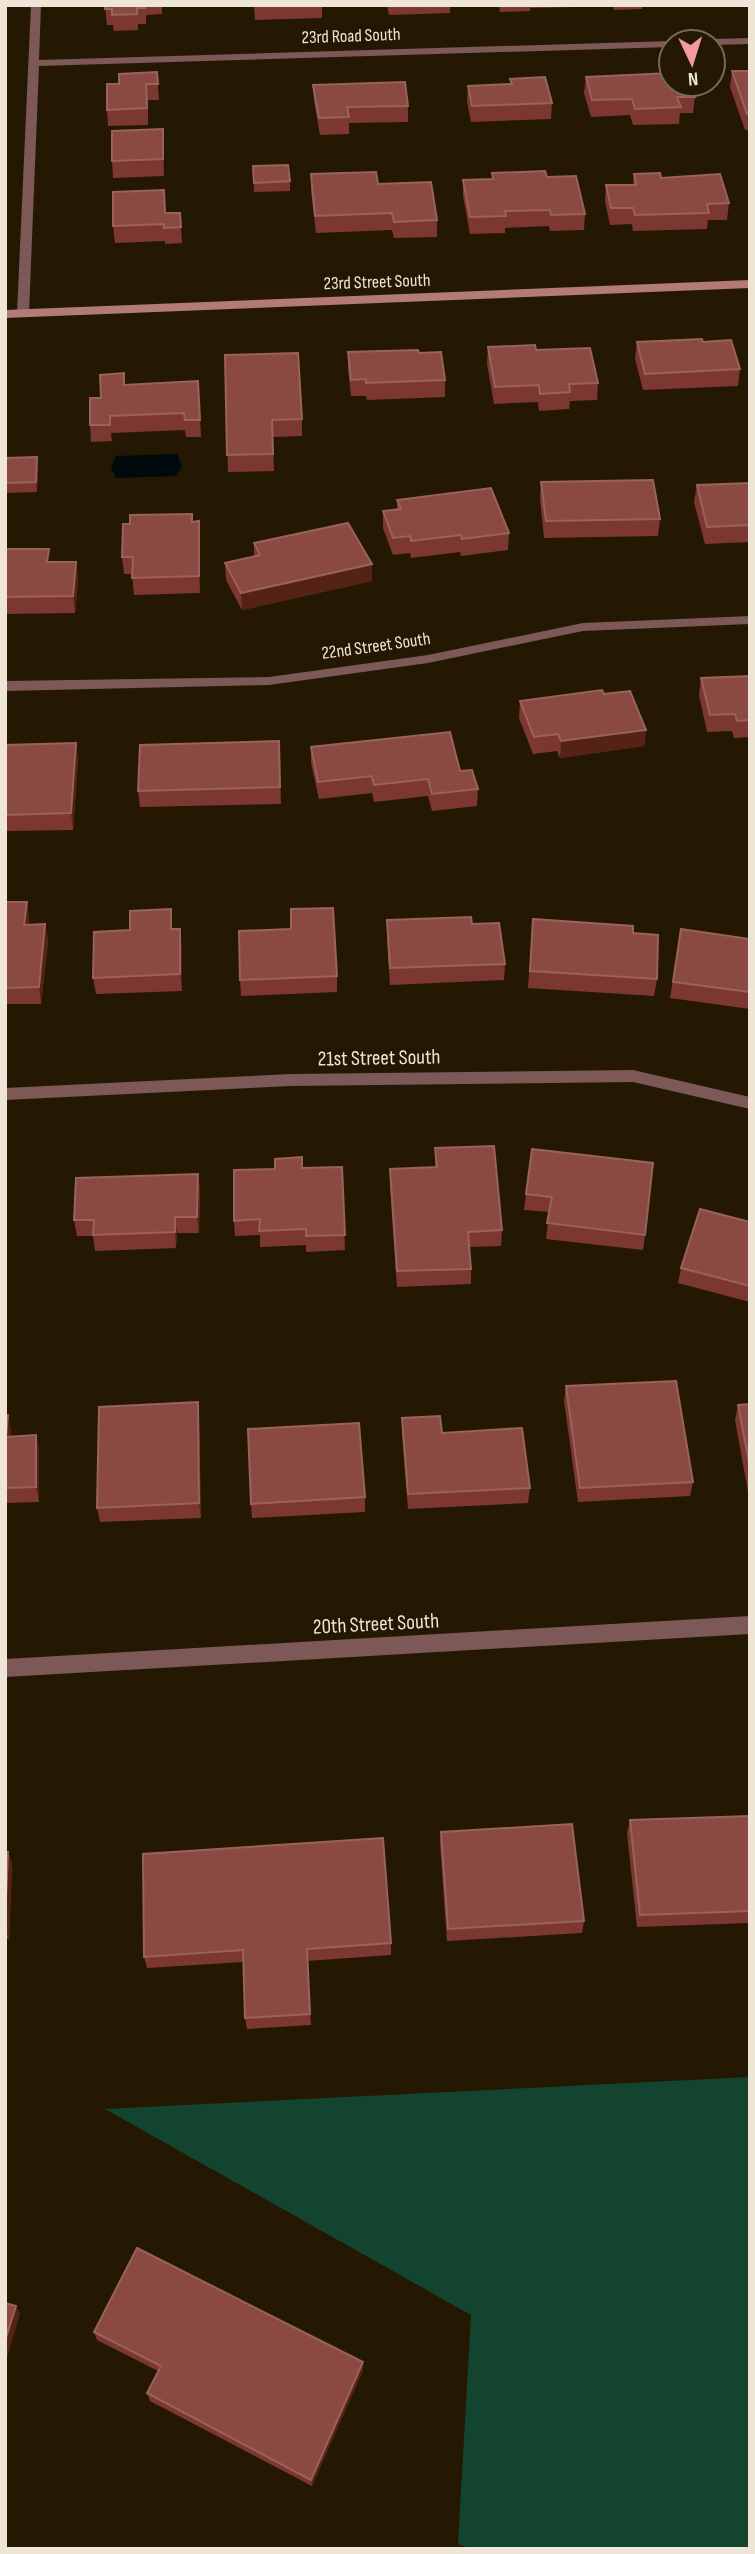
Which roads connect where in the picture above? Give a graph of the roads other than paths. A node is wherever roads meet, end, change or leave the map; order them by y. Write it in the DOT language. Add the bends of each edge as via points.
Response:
graph roads {
  1 [pos="36,5"];
  2 [pos="750,41"];
  3 [pos="727,42"];
  4 [pos="657,44"];
  5 [pos="33,64"];
  6 [pos="750,284"];
  7 [pos="23,313"];
  8 [pos="5,314"];
  9 [pos="750,620"];
  10 [pos="5,686"];
  11 [pos="5,1094"];
  12 [pos="750,1103"];
  13 [pos="750,1625"];
  14 [pos="5,1668"];
  1 -- 5 [label="street"];
  2 -- 3 [label="street"];
  4 -- 5 [label="street, 23rd Road South"];
  5 -- 7 [label="street"];
  6 -- 7 [label="street, 23rd Street South"];
  7 -- 8 [label="street, 23rd Street South"];
  9 -- 10 [label="street, 22nd Street South" via="583,627 428,659 269,681"];
  11 -- 12 [label="street, 21st Street South" via="290,1080 634,1076"];
  13 -- 14 [label="street, 20th Street South"];
}
